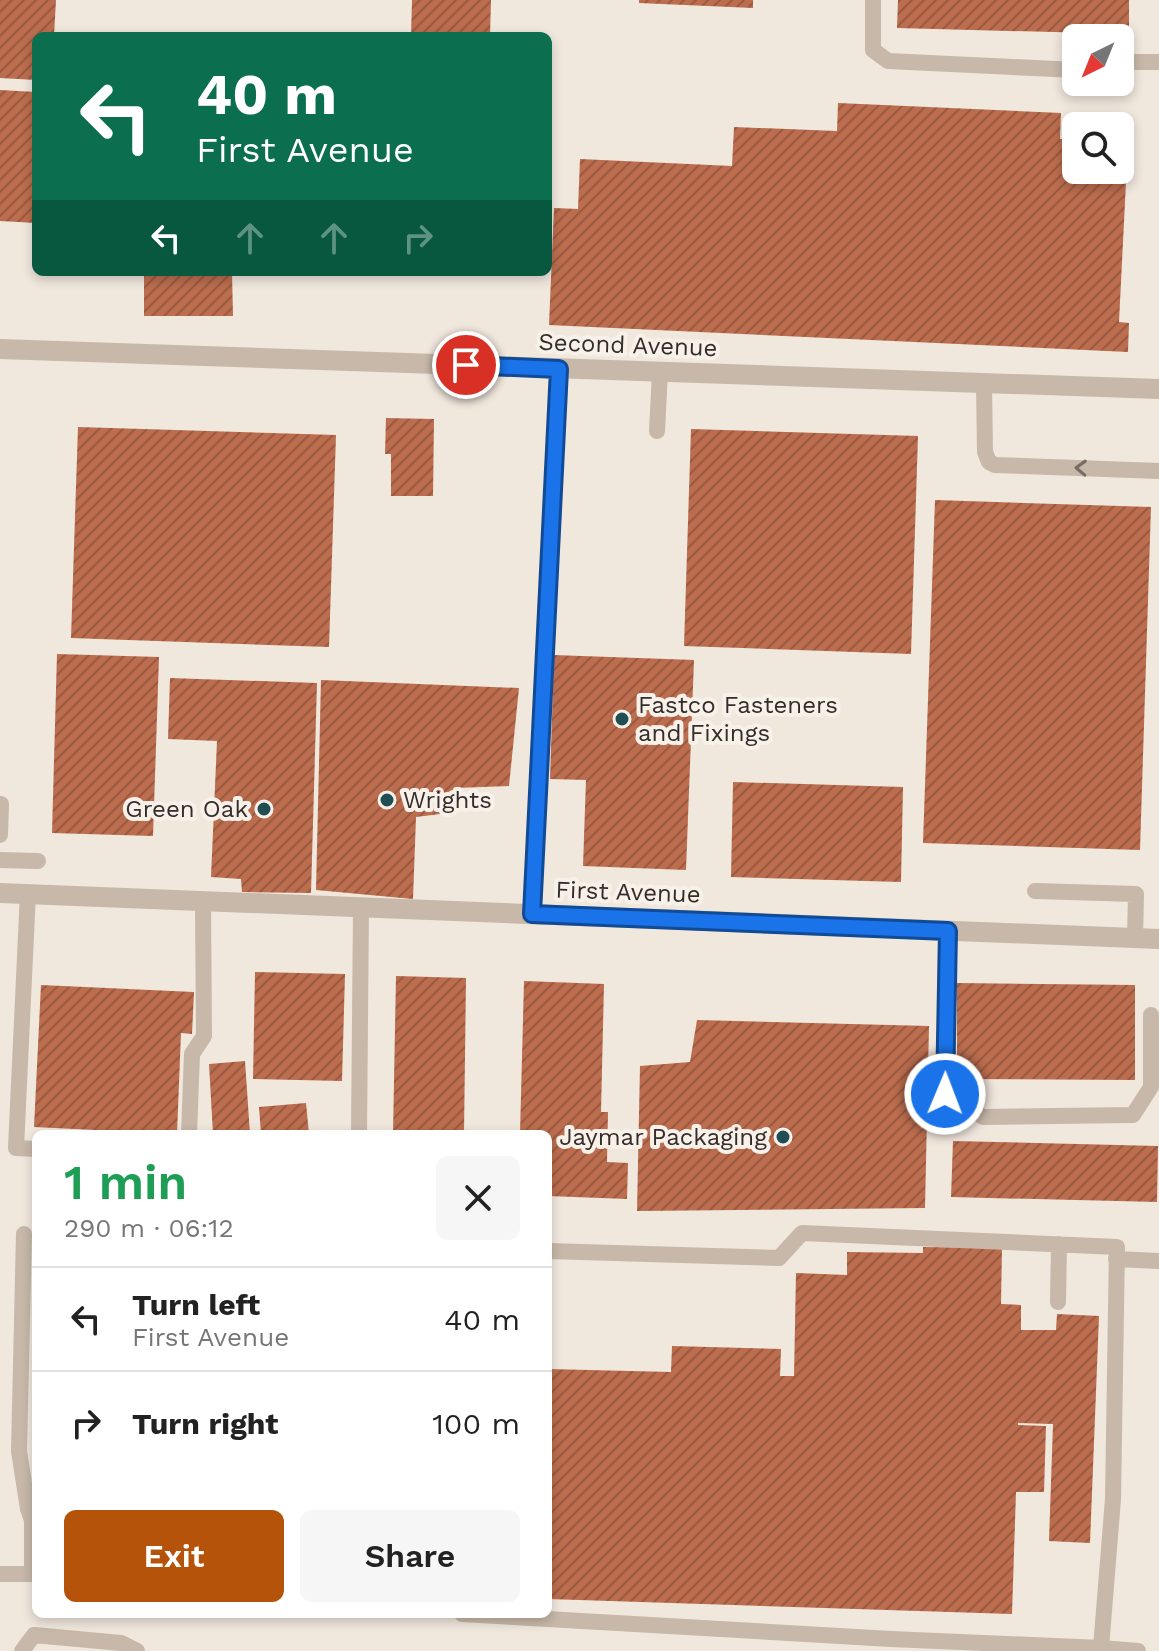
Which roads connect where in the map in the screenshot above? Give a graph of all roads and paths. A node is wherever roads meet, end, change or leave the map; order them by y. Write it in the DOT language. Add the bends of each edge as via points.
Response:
graph roads {
  1 [pos="873,0"];
  2 [pos="1134,62"];
  3 [pos="1159,62"];
  4 [pos="1062,69"];
  5 [pos="0,349"];
  6 [pos="559,369"];
  7 [pos="660,372"];
  8 [pos="984,383"];
  9 [pos="1159,389"];
  10 [pos="657,431"];
  11 [pos="1159,471"];
  12 [pos="1,804"];
  13 [pos="0,835"];
  14 [pos="0,860"];
  15 [pos="38,861"];
  16 [pos="1035,891"];
  17 [pos="0,893"];
  18 [pos="28,893"];
  19 [pos="203,901"];
  20 [pos="361,907"];
  21 [pos="532,914"];
  22 [pos="948,931"];
  23 [pos="1135,938"];
  24 [pos="1159,939"];
  25 [pos="1151,1015"];
  26 [pos="1155,1087"];
  27 [pos="189,1130"];
  28 [pos="359,1130"];
  29 [pos="32,1149"];
  30 [pos="24,1234"];
  31 [pos="1059,1244"];
  32 [pos="552,1251"];
  33 [pos="1116,1259"];
  34 [pos="1159,1261"];
  35 [pos="1058,1302"];
  36 [pos="32,1520"];
  37 [pos="4,1574"];
  38 [pos="32,1574"];
  39 [pos="531,1618"];
  40 [pos="1101,1648"];
  41 [pos="22,1651"];
  42 [pos="137,1651"];
  43 [pos="1138,1651"];
  1 -- 4 [label="lane" via="873,50 888,61"];
  2 -- 3 [label="lane"];
  5 -- 6 [label="street, Second Avenue"];
  6 -- 7 [label="street, Second Avenue"];
  6 -- 21 [label="lane"];
  7 -- 8 [label="street, Second Avenue"];
  7 -- 10 [label="lane"];
  8 -- 9 [label="street, Second Avenue"];
  11 -- 8 [label="lane, one-way" via="989,462"];
  12 -- 13 [label="lane"];
  14 -- 15 [label="lane"];
  16 -- 23 [label="lane" via="1136,894"];
  17 -- 18 [label="street, First Avenue"];
  18 -- 19 [label="street, First Avenue"];
  18 -- 29 [label="lane" via="16,1148"];
  19 -- 20 [label="street, First Avenue"];
  19 -- 27 [label="lane" via="204,1036 192,1054"];
  20 -- 21 [label="street, First Avenue"];
  20 -- 28 [label="lane"];
  21 -- 22 [label="street, First Avenue"];
  22 -- 23 [label="street, First Avenue"];
  22 -- 26 [label="lane" via="945,1094 983,1117 1133,1115"];
  23 -- 24 [label="street, First Avenue"];
  25 -- 26 [label="lane"];
  30 -- 36 [label="lane" via="19,1451"];
  31 -- 32 [label="lane" via="802,1233 779,1258"];
  31 -- 33 [label="lane" via="1117,1247"];
  31 -- 35 [label="lane"];
  33 -- 34 [label="lane"];
  33 -- 40 [label="lane" via="1113,1499"];
  37 -- 38 [label="lane"];
  39 -- 40 [label="lane"];
  40 -- 43 [label="lane"];
  41 -- 42 [label="lane" via="34,1635 121,1643"];
}
